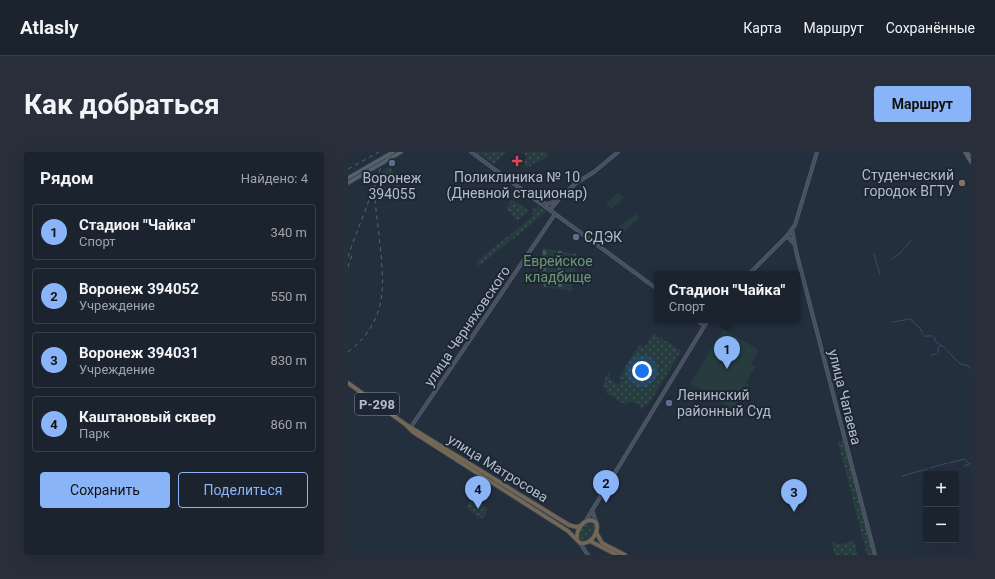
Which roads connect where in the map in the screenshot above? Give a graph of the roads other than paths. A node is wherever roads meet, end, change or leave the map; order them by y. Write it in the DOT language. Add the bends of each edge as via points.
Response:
graph roads {
  1 [pos="393,152"];
  2 [pos="401,152"];
  3 [pos="471,152"];
  4 [pos="618,152"];
  5 [pos="817,152"];
  6 [pos="965,152"];
  7 [pos="969,152"];
  8 [pos="971,155"];
  9 [pos="971,162"];
  10 [pos="348,178"];
  11 [pos="348,183"];
  12 [pos="560,198"];
  13 [pos="538,201"];
  14 [pos="550,210"];
  15 [pos="555,214"];
  16 [pos="792,229"];
  17 [pos="786,236"];
  18 [pos="795,245"];
  19 [pos="752,271"];
  20 [pos="654,287"];
  21 [pos="701,323"];
  22 [pos="704,325"];
  23 [pos="348,383"];
  24 [pos="410,428"];
  25 [pos="492,477"];
  26 [pos="489,481"];
  27 [pos="524,497"];
  28 [pos="522,502"];
  29 [pos="592,510"];
  30 [pos="585,522"];
  31 [pos="596,523"];
  32 [pos="580,526"];
  33 [pos="596,532"];
  34 [pos="578,542"];
  35 [pos="588,542"];
  36 [pos="585,550"];
  37 [pos="588,555"];
  38 [pos="617,555"];
  39 [pos="625,555"];
  40 [pos="875,555"];
  1 -- 10 [label="main road"];
  2 -- 11 [label="main road"];
  3 -- 13 [label="street"];
  4 -- 12 [label="street"];
  5 -- 16 [label="street"];
  6 -- 9 [label="main road"];
  7 -- 8 [label="main road"];
  12 -- 13 [label="street" via="548,204"];
  12 -- 14 [label="street"];
  13 -- 14 [label="street"];
  14 -- 15 [label="street"];
  15 -- 20 [label="street"];
  15 -- 24 [label="street, улица Черняховского"];
  16 -- 17 [label="street"];
  16 -- 18 [label="street, улица Чапаева"];
  17 -- 18 [label="street"];
  17 -- 19 [label="street"];
  18 -- 40 [label="street, улица Чапаева"];
  21 -- 22 [label="street"];
  22 -- 29 [label="street"];
  23 -- 24 [label="highway, улица Матросова / Р-298"];
  24 -- 25 [label="highway, улица Матросова / Р-298"];
  24 -- 26 [label="highway, улица Матросова / Р-298"];
  25 -- 26 [label="highway"];
  25 -- 27 [label="highway, улица Матросова / Р-298"];
  26 -- 28 [label="highway, улица Матросова / Р-298"];
  27 -- 28 [label="highway"];
  27 -- 32 [label="highway, улица Матросова / Р-298" via="569,525"];
  28 -- 34 [label="highway, улица Матросова / Р-298" via="568,531"];
  29 -- 30 [label="street"];
  29 -- 31 [label="street"];
  30 -- 31 [label="highway" via="592,520"];
  30 -- 32 [label="highway"];
  31 -- 33 [label="highway"];
  32 -- 34 [label="highway"];
  33 -- 35 [label="highway"];
  33 -- 39 [label="highway" via="602,543"];
  34 -- 35 [label="highway"];
  34 -- 36 [label="street"];
  35 -- 36 [label="street"];
  35 -- 38 [label="highway"];
  36 -- 37 [label="street"];
}
